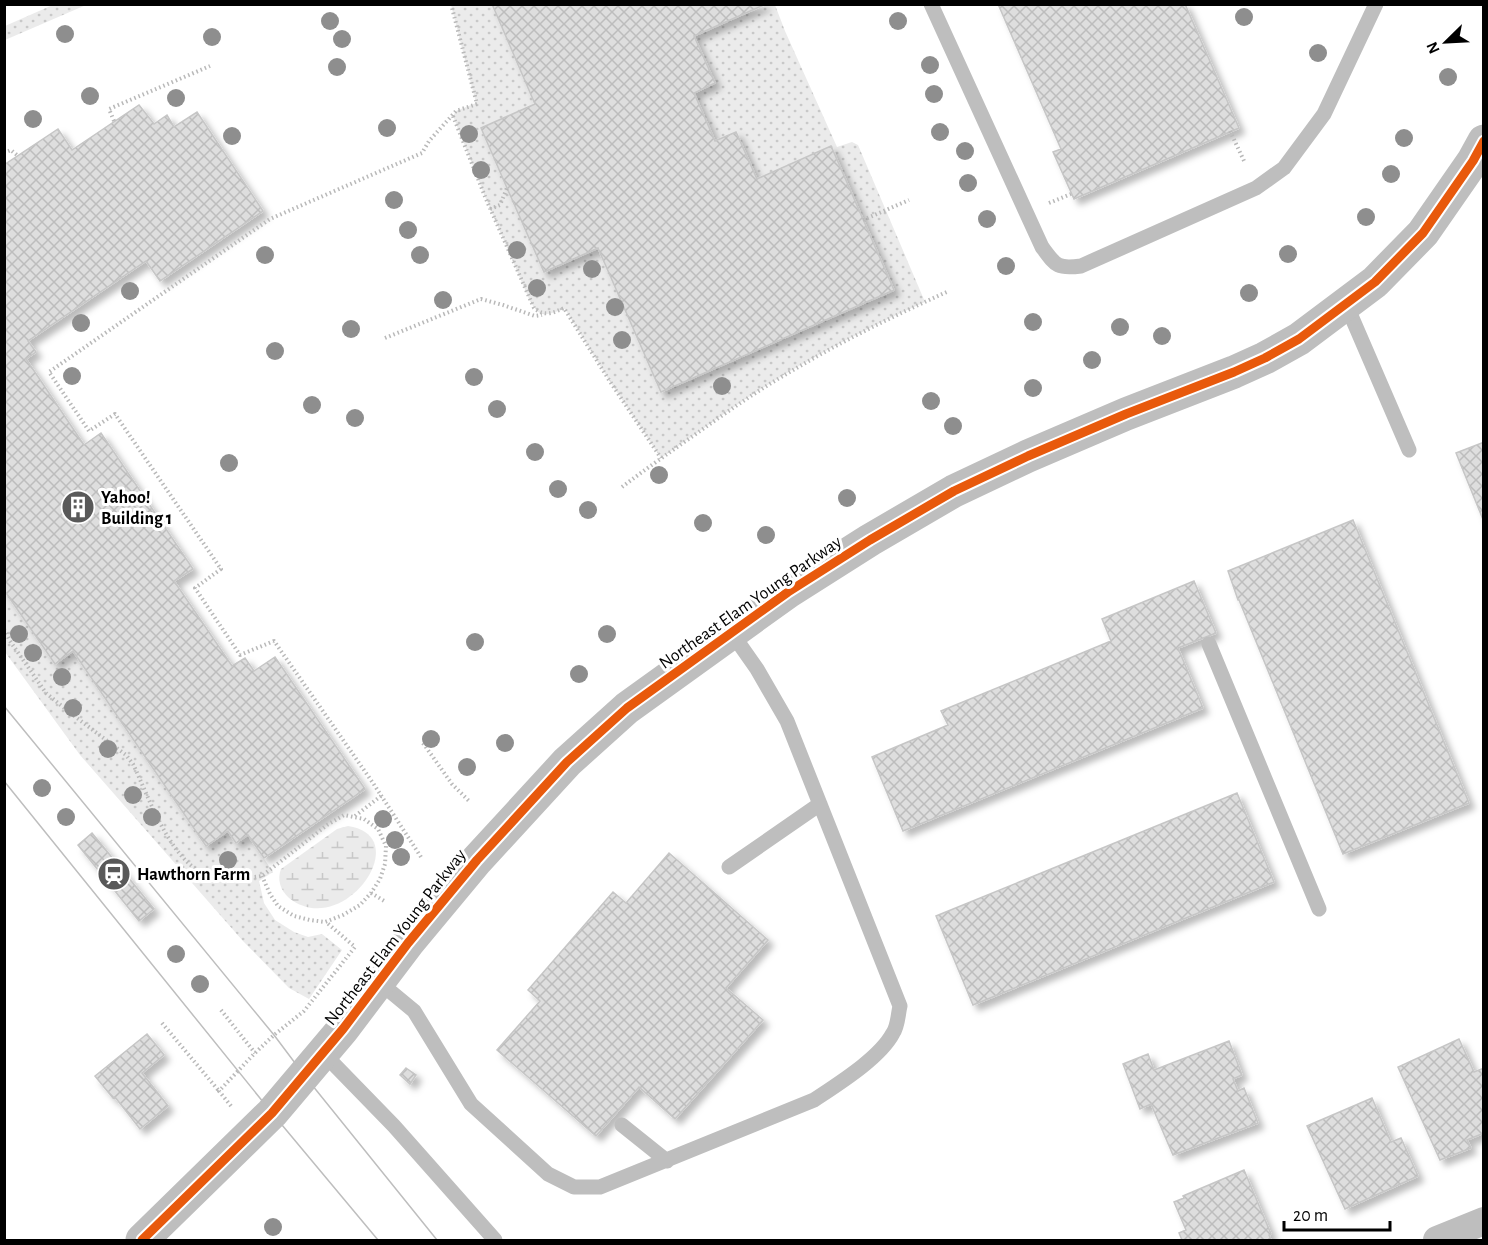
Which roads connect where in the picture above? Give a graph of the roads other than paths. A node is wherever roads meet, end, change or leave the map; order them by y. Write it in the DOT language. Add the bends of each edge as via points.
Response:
graph roads {
  1 [pos="931,4"];
  2 [pos="1376,4"];
  3 [pos="1484,141"];
  4 [pos="1346,304"];
  5 [pos="1409,450"];
  6 [pos="731,632"];
  7 [pos="1209,644"];
  8 [pos="820,804"];
  9 [pos="729,867"];
  10 [pos="1319,909"];
  11 [pos="379,982"];
  12 [pos="323,1053"];
  13 [pos="622,1125"];
  14 [pos="667,1161"];
  15 [pos="1484,1221"];
  16 [pos="142,1240"];
  17 [pos="495,1240"];
  18 [pos="1437,1240"];
  1 -- 2 [label="lane" via="1042,247 1052,261 1064,268 1081,266 1256,188 1284,168 1324,114"];
  3 -- 4 [label="street, Northeast Elam Young Parkway" via="1423,233 1375,282"];
  4 -- 5 [label="lane"];
  4 -- 6 [label="street, Northeast Elam Young Parkway" via="1299,339 1265,358 1050,446 954,491 870,540"];
  6 -- 8 [label="lane" via="787,721"];
  6 -- 11 [label="street, Northeast Elam Young Parkway" via="627,708 567,762 477,860"];
  7 -- 10 [label="lane"];
  8 -- 9 [label="lane"];
  8 -- 14 [label="lane" via="900,1006 894,1032 877,1053 814,1100"];
  11 -- 12 [label="street, Northeast Elam Young Parkway"];
  11 -- 14 [label="lane" via="414,1011 471,1104 548,1174 574,1187 600,1187"];
  12 -- 16 [label="street, Northeast Elam Young Parkway" via="272,1113"];
  12 -- 17 [label="lane"];
  13 -- 14 [label="lane"];
  15 -- 18 [label="street"];
}
